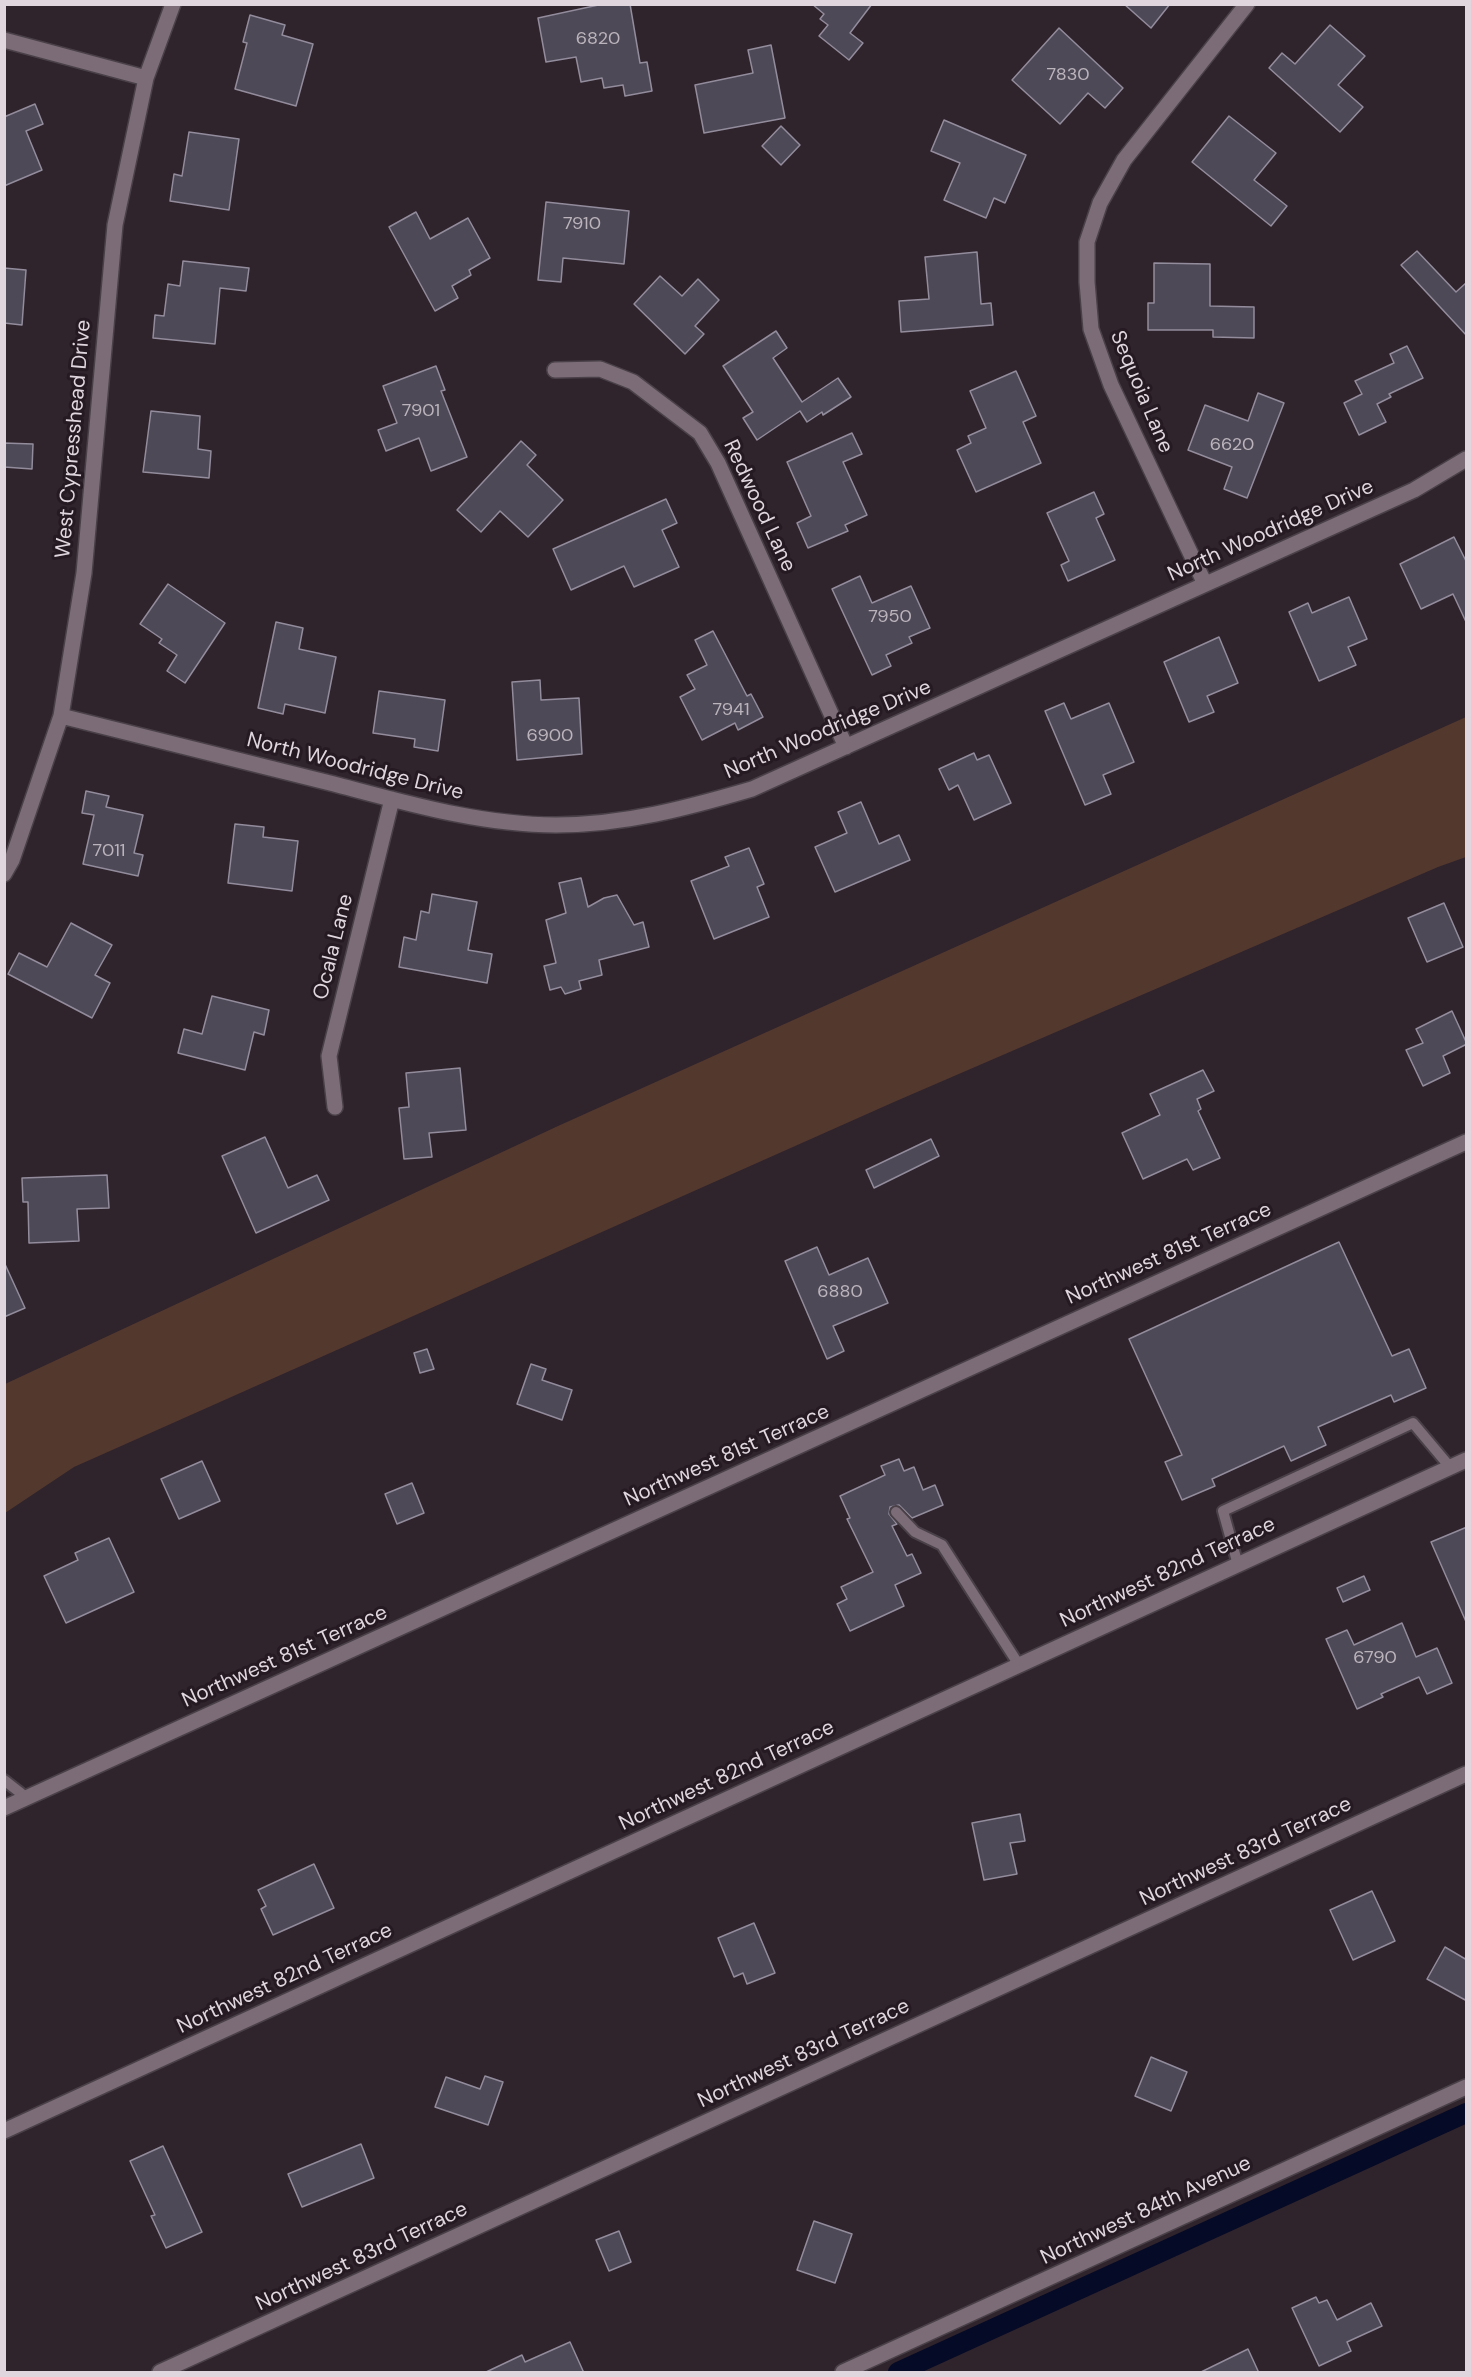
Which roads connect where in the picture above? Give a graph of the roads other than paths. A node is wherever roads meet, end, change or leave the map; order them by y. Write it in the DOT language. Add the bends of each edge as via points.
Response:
graph roads {
  1 [pos="173,4"];
  2 [pos="1247,4"];
  3 [pos="4,40"];
  4 [pos="146,78"];
  5 [pos="555,370"];
  6 [pos="1467,459"];
  7 [pos="1205,584"];
  8 [pos="61,716"];
  9 [pos="846,747"];
  10 [pos="392,799"];
  11 [pos="4,874"];
  12 [pos="335,1107"];
  13 [pos="1467,1142"];
  14 [pos="1467,1460"];
  15 [pos="1450,1467"];
  16 [pos="896,1512"];
  17 [pos="1238,1564"];
  18 [pos="1019,1665"];
  19 [pos="1467,1774"];
  20 [pos="4,1780"];
  21 [pos="27,1797"];
  22 [pos="4,1808"];
  23 [pos="1467,2087"];
  24 [pos="4,2131"];
  25 [pos="160,2373"];
  26 [pos="843,2373"];
  1 -- 4 [label="street, West Cypresshead Drive"];
  2 -- 7 [label="street, Sequoia Lane" via="1124,160 1100,203 1087,242 1091,329 1111,385"];
  3 -- 4 [label="street"];
  4 -- 8 [label="street, West Cypresshead Drive" via="115,225 84,573"];
  5 -- 9 [label="street, Redwood Lane" via="600,369 633,382 700,433 718,463"];
  6 -- 7 [label="street, North Woodridge Drive" via="1414,490"];
  7 -- 9 [label="street, North Woodridge Drive"];
  8 -- 10 [label="street, North Woodridge Drive"];
  8 -- 11 [label="street, West Cypresshead Drive"];
  9 -- 10 [label="street, North Woodridge Drive" via="752,789 687,808 617,822 555,825 482,819"];
  10 -- 12 [label="street, Ocala Lane" via="328,1056"];
  13 -- 21 [label="street, Northwest 81st Terrace"];
  14 -- 15 [label="street, Northwest 82nd Terrace"];
  15 -- 17 [label="street, Northwest 82nd Terrace"];
  15 -- 17 [label="lane" via="1413,1423 1223,1511"];
  16 -- 18 [label="lane" via="915,1532 942,1545"];
  17 -- 18 [label="street, Northwest 82nd Terrace"];
  18 -- 24 [label="street, Northwest 82nd Terrace"];
  19 -- 25 [label="street, Northwest 83rd Terrace"];
  20 -- 21 [label="lane"];
  21 -- 22 [label="street, Northwest 81st Terrace"];
  23 -- 26 [label="street, Northwest 84th Avenue"];
}
